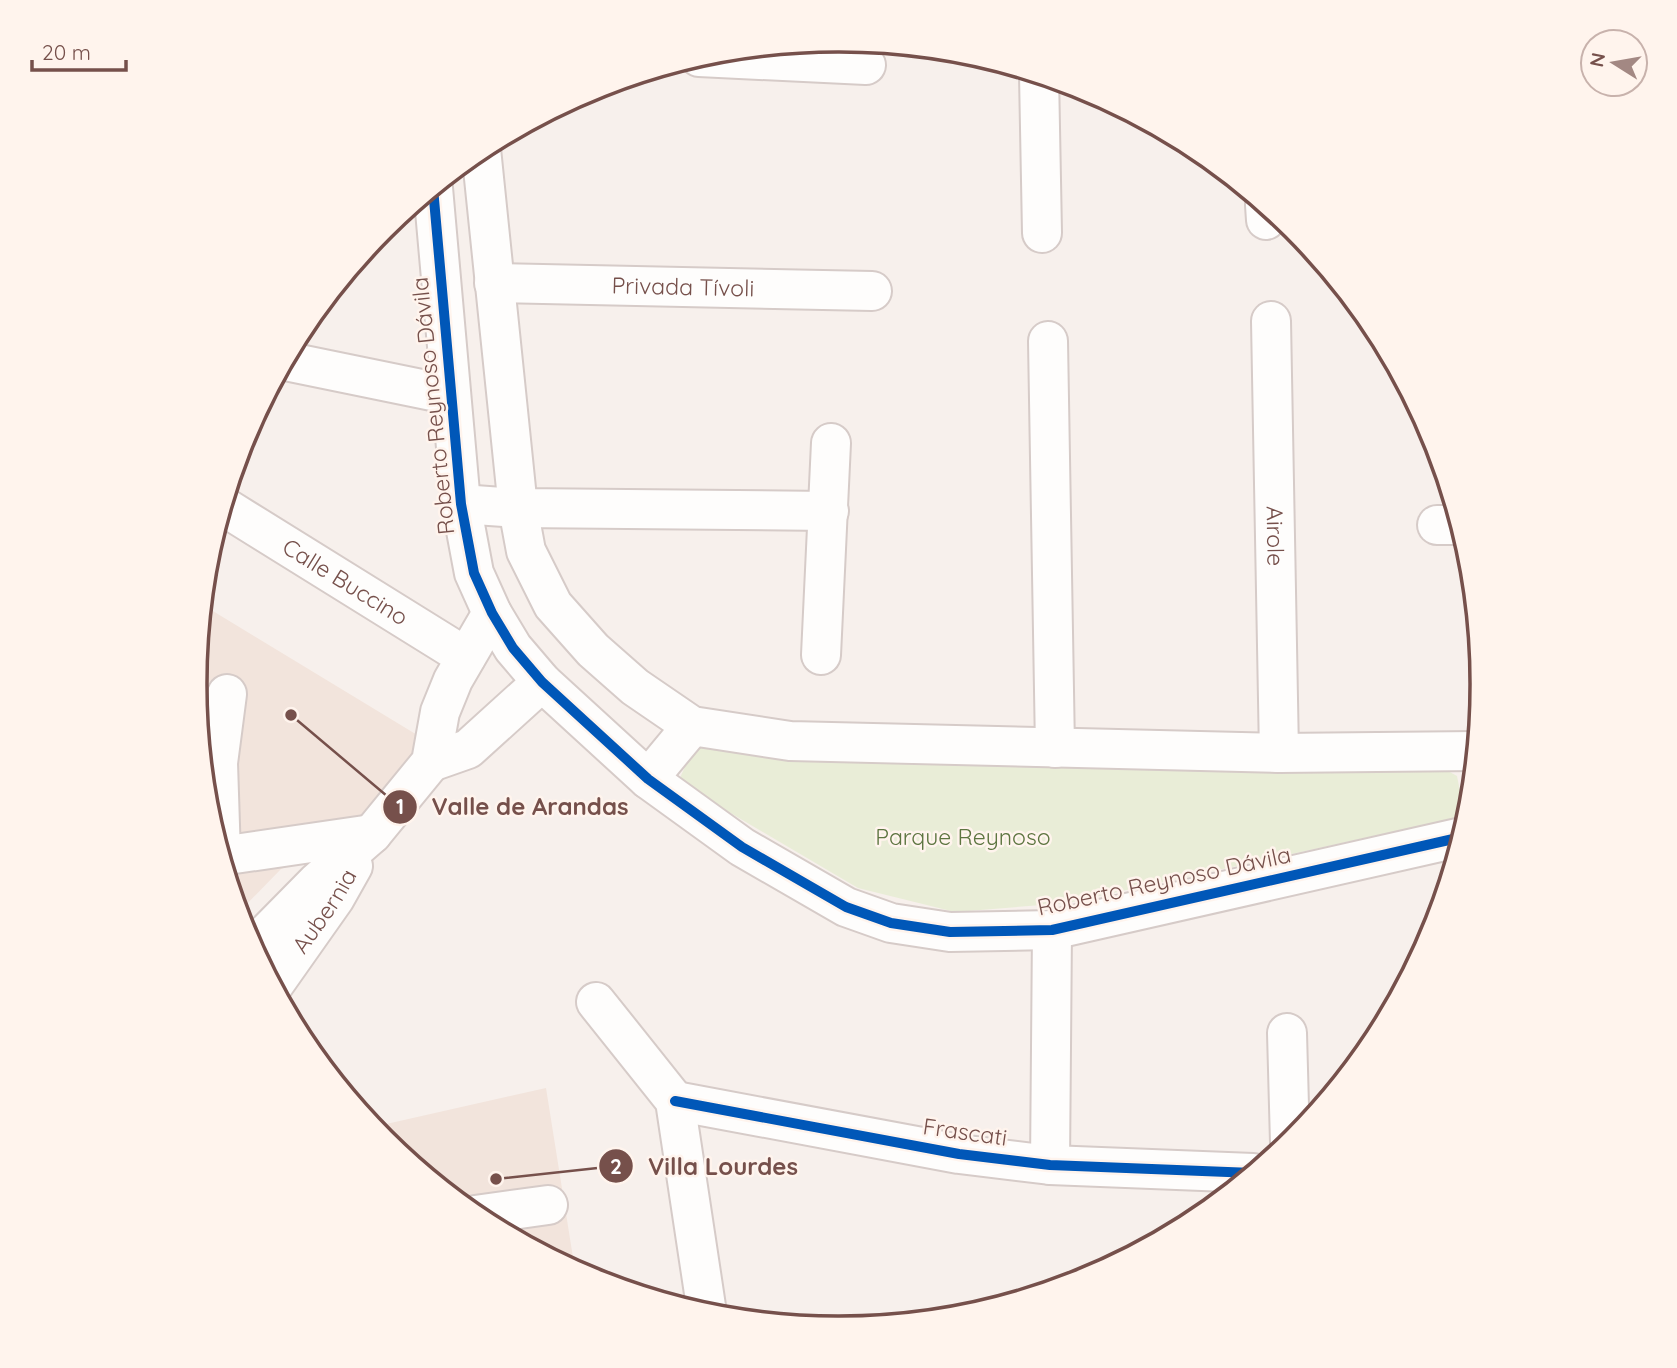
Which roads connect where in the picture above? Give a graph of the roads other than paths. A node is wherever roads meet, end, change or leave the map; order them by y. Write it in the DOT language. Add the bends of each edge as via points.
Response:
graph roads {
  1 [pos="748,59"];
  2 [pos="866,65"];
  3 [pos="1039,85"];
  4 [pos="482,163"];
  5 [pos="434,199"];
  6 [pos="1042,233"];
  7 [pos="494,283"];
  8 [pos="872,290"];
  9 [pos="1271,321"];
  10 [pos="1048,341"];
  11 [pos="295,363"];
  12 [pos="451,394"];
  13 [pos="831,443"];
  14 [pos="461,505"];
  15 [pos="534,508"];
  16 [pos="232,511"];
  17 [pos="829,511"];
  18 [pos="492,613"];
  19 [pos="821,655"];
  20 [pos="466,657"];
  21 [pos="542,682"];
  22 [pos="227,694"];
  23 [pos="692,726"];
  24 [pos="1055,730"];
  25 [pos="1279,753"];
  26 [pos="1466,756"];
  27 [pos="431,762"];
  28 [pos="648,779"];
  29 [pos="219,809"];
  30 [pos="372,834"];
  31 [pos="1450,840"];
  32 [pos="231,855"];
  33 [pos="1052,930"];
  34 [pos="261,939"];
  35 [pos="279,977"];
  36 [pos="596,1002"];
  37 [pos="1287,1033"];
  38 [pos="675,1101"];
  39 [pos="1290,1126"];
  40 [pos="1050,1165"];
  41 [pos="1238,1172"];
  42 [pos="548,1205"];
  43 [pos="493,1212"];
  44 [pos="704,1301"];
  1 -- 2 [label="street"];
  3 -- 6 [label="street"];
  4 -- 7 [label="street"];
  5 -- 12 [label="street, Roberto Reynoso Dávila"];
  7 -- 8 [label="street, Privada Tívoli"];
  7 -- 15 [label="street"];
  9 -- 25 [label="street, Airole"];
  10 -- 24 [label="street"];
  11 -- 12 [label="street"];
  12 -- 14 [label="street, Roberto Reynoso Dávila"];
  13 -- 17 [label="street"];
  14 -- 15 [label="street"];
  14 -- 18 [label="street, Roberto Reynoso Dávila" via="474,573"];
  15 -- 17 [label="street"];
  15 -- 23 [label="street" via="526,551 554,605 593,650 635,687"];
  16 -- 20 [label="street, Calle Buccino"];
  17 -- 19 [label="street"];
  18 -- 20 [label="street, Aubernia"];
  18 -- 21 [label="street, Roberto Reynoso Dávila" via="513,648"];
  20 -- 27 [label="street, Aubernia" via="440,712"];
  21 -- 27 [label="street" via="468,749"];
  21 -- 28 [label="street, Roberto Reynoso Dávila"];
  22 -- 29 [label="street" via="218,764"];
  23 -- 24 [label="street" via="790,741"];
  23 -- 28 [label="street"];
  24 -- 25 [label="street"];
  25 -- 26 [label="street"];
  27 -- 30 [label="street, Aubernia"];
  28 -- 33 [label="street, Roberto Reynoso Dávila" via="742,847 846,907 891,923 950,932"];
  30 -- 32 [label="street"];
  30 -- 34 [label="street, Aubernia"];
  30 -- 35 [label="street, Aubernia" via="335,898"];
  31 -- 33 [label="street, Roberto Reynoso Dávila"];
  33 -- 40 [label="street"];
  36 -- 38 [label="street"];
  37 -- 39 [label="street"];
  38 -- 40 [label="street, Frascati" via="959,1154"];
  38 -- 44 [label="street"];
  40 -- 41 [label="street, Frascati"];
  42 -- 43 [label="street"];
}
